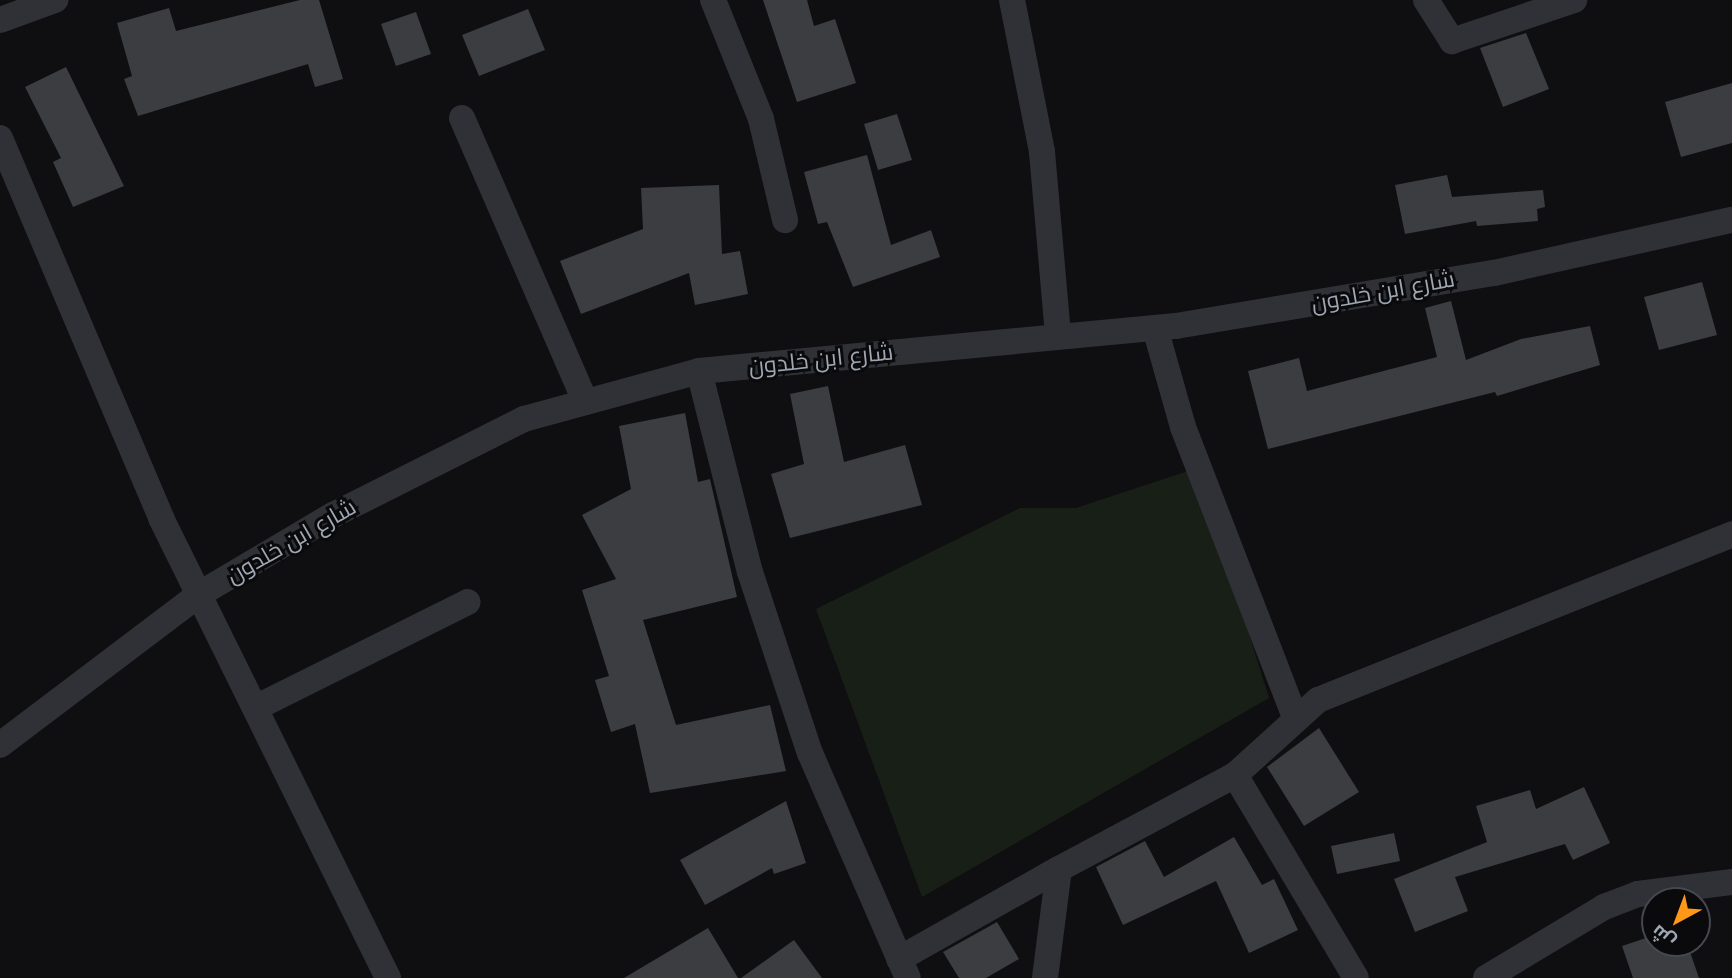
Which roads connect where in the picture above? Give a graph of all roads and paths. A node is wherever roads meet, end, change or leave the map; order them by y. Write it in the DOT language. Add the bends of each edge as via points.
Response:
graph roads {
  1 [pos="55,0"];
  2 [pos="713,0"];
  3 [pos="1012,0"];
  4 [pos="1426,0"];
  5 [pos="1574,0"];
  6 [pos="0,20"];
  7 [pos="462,118"];
  8 [pos="0,138"];
  9 [pos="785,220"];
  10 [pos="1732,220"];
  11 [pos="1154,328"];
  12 [pos="1058,336"];
  13 [pos="699,371"];
  14 [pos="585,401"];
  15 [pos="1732,534"];
  16 [pos="198,595"];
  17 [pos="468,602"];
  18 [pos="259,706"];
  19 [pos="1295,717"];
  20 [pos="0,745"];
  21 [pos="1235,775"];
  22 [pos="1059,869"];
  23 [pos="1732,882"];
  24 [pos="903,969"];
  25 [pos="388,978"];
  26 [pos="1045,978"];
  27 [pos="1356,978"];
  28 [pos="1486,978"];
  1 -- 6 [label="street"];
  2 -- 9 [label="street" via="761,120"];
  3 -- 12 [label="street" via="1042,152"];
  4 -- 5 [label="street" via="1452,41"];
  7 -- 14 [label="street"];
  8 -- 16 [label="street"];
  10 -- 11 [label="street, شارع ابن خلدون" via="1494,273"];
  11 -- 12 [label="street, شارع ابن خلدون"];
  11 -- 19 [label="street" via="1188,440"];
  12 -- 13 [label="street, شارع ابن خلدون"];
  13 -- 14 [label="street, شارع ابن خلدون"];
  13 -- 24 [label="street" via="750,572 810,753"];
  14 -- 16 [label="street, شارع ابن خلدون" via="524,419 333,516"];
  15 -- 19 [label="street" via="1377,673"];
  16 -- 18 [label="street"];
  16 -- 20 [label="street, شارع ابن خلدون"];
  17 -- 18 [label="street"];
  18 -- 25 [label="street"];
  19 -- 21 [label="street"];
  21 -- 22 [label="street"];
  21 -- 27 [label="street"];
  22 -- 24 [label="street"];
  22 -- 26 [label="street"];
  23 -- 28 [label="street" via="1638,894 1604,907"];
}
